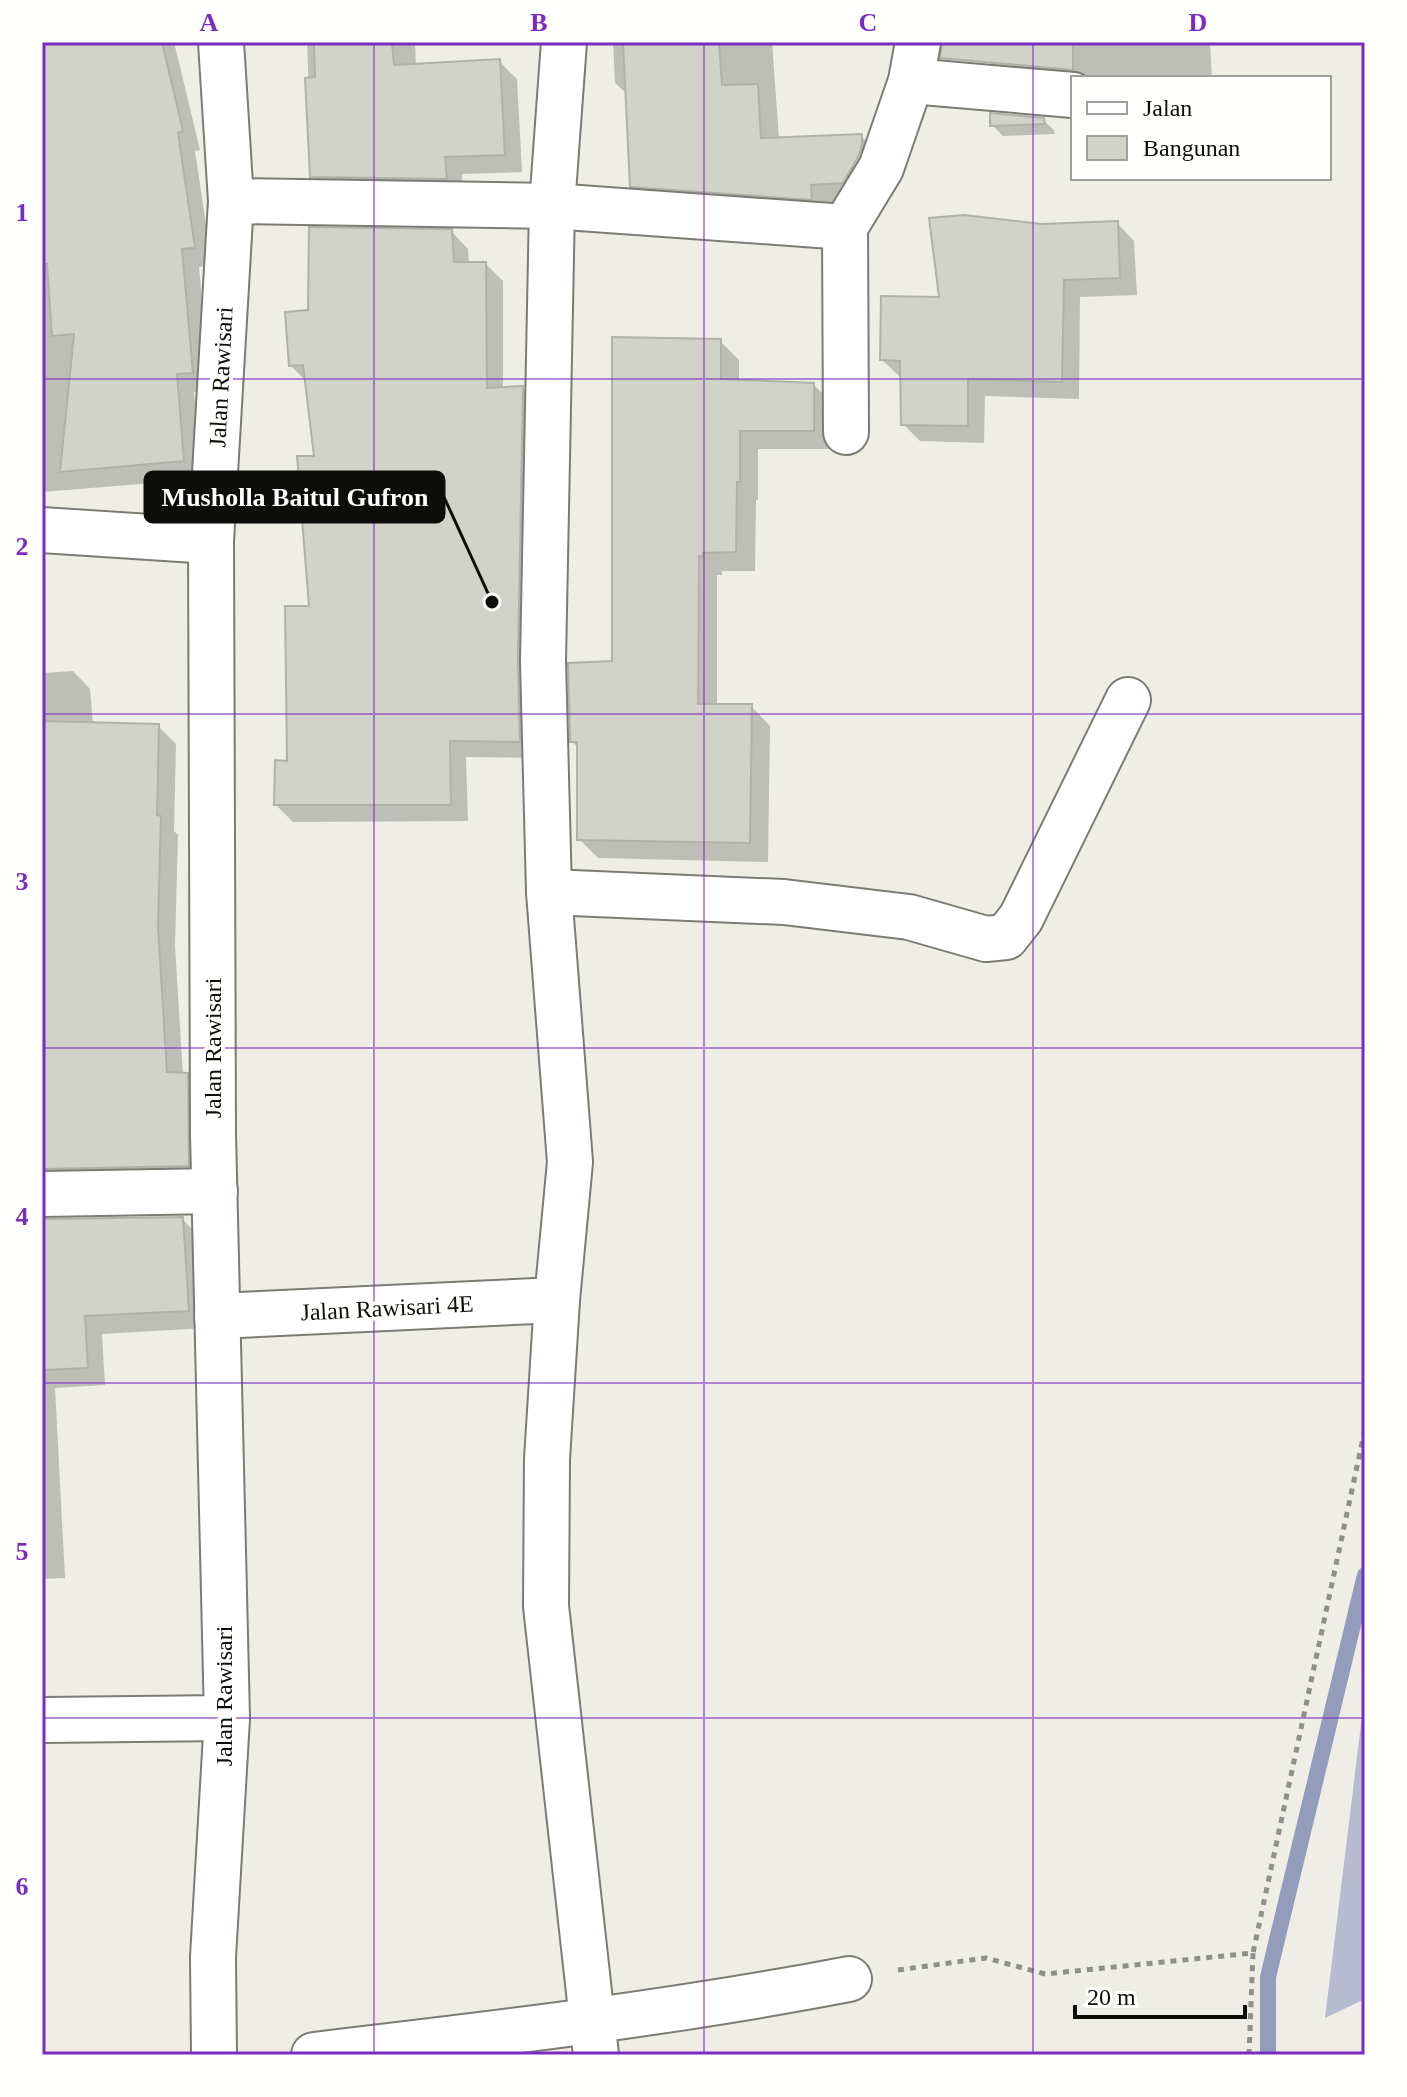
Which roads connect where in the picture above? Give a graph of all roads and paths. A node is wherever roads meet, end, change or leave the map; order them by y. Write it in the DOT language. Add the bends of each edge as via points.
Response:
graph roads {
  1 [pos="221,42"];
  2 [pos="564,42"];
  3 [pos="914,61"];
  4 [pos="1071,95"];
  5 [pos="231,201"];
  6 [pos="552,206"];
  7 [pos="845,227"];
  8 [pos="846,432"];
  9 [pos="42,530"];
  10 [pos="211,541"];
  11 [pos="1128,700"];
  12 [pos="549,892"];
  13 [pos="215,1191"];
  14 [pos="42,1194"];
  15 [pos="557,1300"];
  16 [pos="217,1316"];
  17 [pos="1365,1429"];
  18 [pos="227,1718"];
  19 [pos="42,1720"];
  20 [pos="1253,1953"];
  21 [pos="849,1979"];
  22 [pos="594,2038"];
  23 [pos="214,2055"];
  24 [pos="314,2055"];
  25 [pos="1249,2055"];
  1 -- 5 [label="street, Jalan Rawisari"];
  2 -- 6 [label="street"];
  3 -- 4 [label="street"];
  3 -- 7 [label="street" via="881,168"];
  5 -- 6 [label="street"];
  5 -- 10 [label="street, Jalan Rawisari"];
  6 -- 7 [label="street"];
  6 -- 12 [label="street" via="543,661"];
  7 -- 8 [label="street"];
  9 -- 10 [label="street"];
  10 -- 13 [label="street, Jalan Rawisari"];
  11 -- 12 [label="street" via="1021,918 1006,937 986,939 909,917 784,902"];
  12 -- 15 [label="street" via="570,1162"];
  13 -- 14 [label="street"];
  13 -- 16 [label="street, Jalan Rawisari"];
  15 -- 16 [label="street, Jalan Rawisari 4E"];
  15 -- 22 [label="street" via="547,1459 546,1606"];
  16 -- 18 [label="street, Jalan Rawisari"];
  17 -- 20 [label="path"];
  18 -- 19 [label="street"];
  18 -- 23 [label="street, Jalan Rawisari" via="213,1957"];
  20 -- 21 [label="path" via="1045,1974 986,1958"];
  20 -- 25 [label="path"];
  21 -- 22 [label="street"];
  22 -- 24 [label="street"];
}
